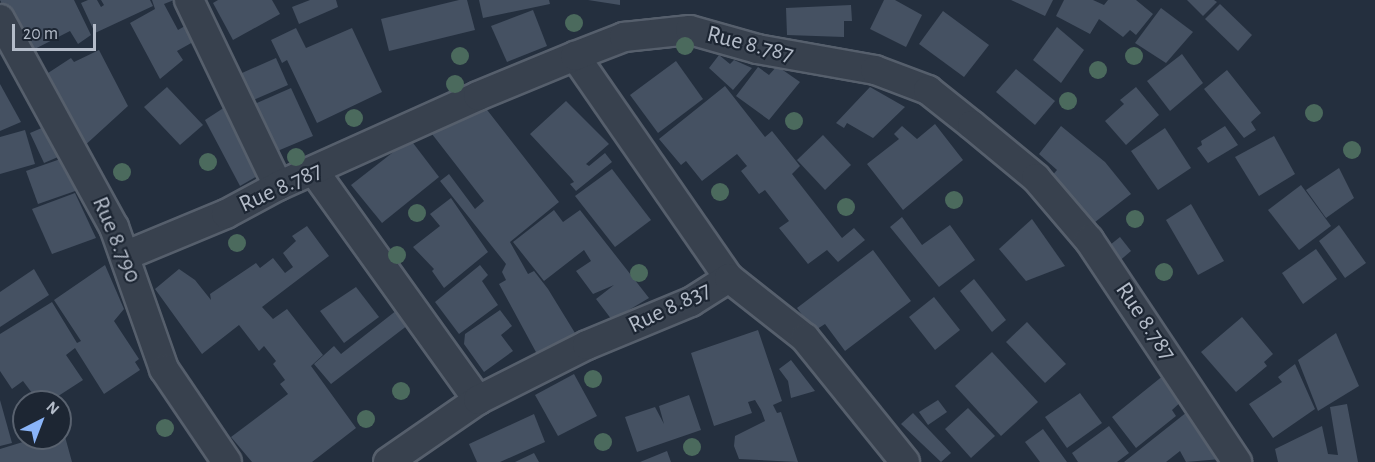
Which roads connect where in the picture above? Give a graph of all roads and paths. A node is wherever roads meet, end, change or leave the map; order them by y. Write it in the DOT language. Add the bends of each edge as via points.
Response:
graph roads {
  1 [pos="189,0"];
  2 [pos="0,19"];
  3 [pos="575,56"];
  4 [pos="314,171"];
  5 [pos="278,186"];
  6 [pos="127,255"];
  7 [pos="729,278"];
  8 [pos="478,400"];
  9 [pos="227,462"];
  10 [pos="388,462"];
  11 [pos="905,462"];
  12 [pos="1238,462"];
  1 -- 5 [label="street"];
  2 -- 6 [label="street, Rue 8.790"];
  3 -- 4 [label="street, Rue 8.787"];
  3 -- 7 [label="street"];
  3 -- 12 [label="street, Rue 8.787" via="624,37 690,30 757,49 875,70 928,90 1036,178 1089,240"];
  4 -- 5 [label="street, Rue 8.787"];
  4 -- 8 [label="street"];
  5 -- 6 [label="street, Rue 8.787" via="226,214"];
  6 -- 9 [label="street, Rue 8.790" via="164,369"];
  7 -- 8 [label="street, Rue 8.837" via="691,302 587,345"];
  7 -- 11 [label="street, Rue 8.837" via="805,338"];
  8 -- 10 [label="street, Rue 8.837"];
}
